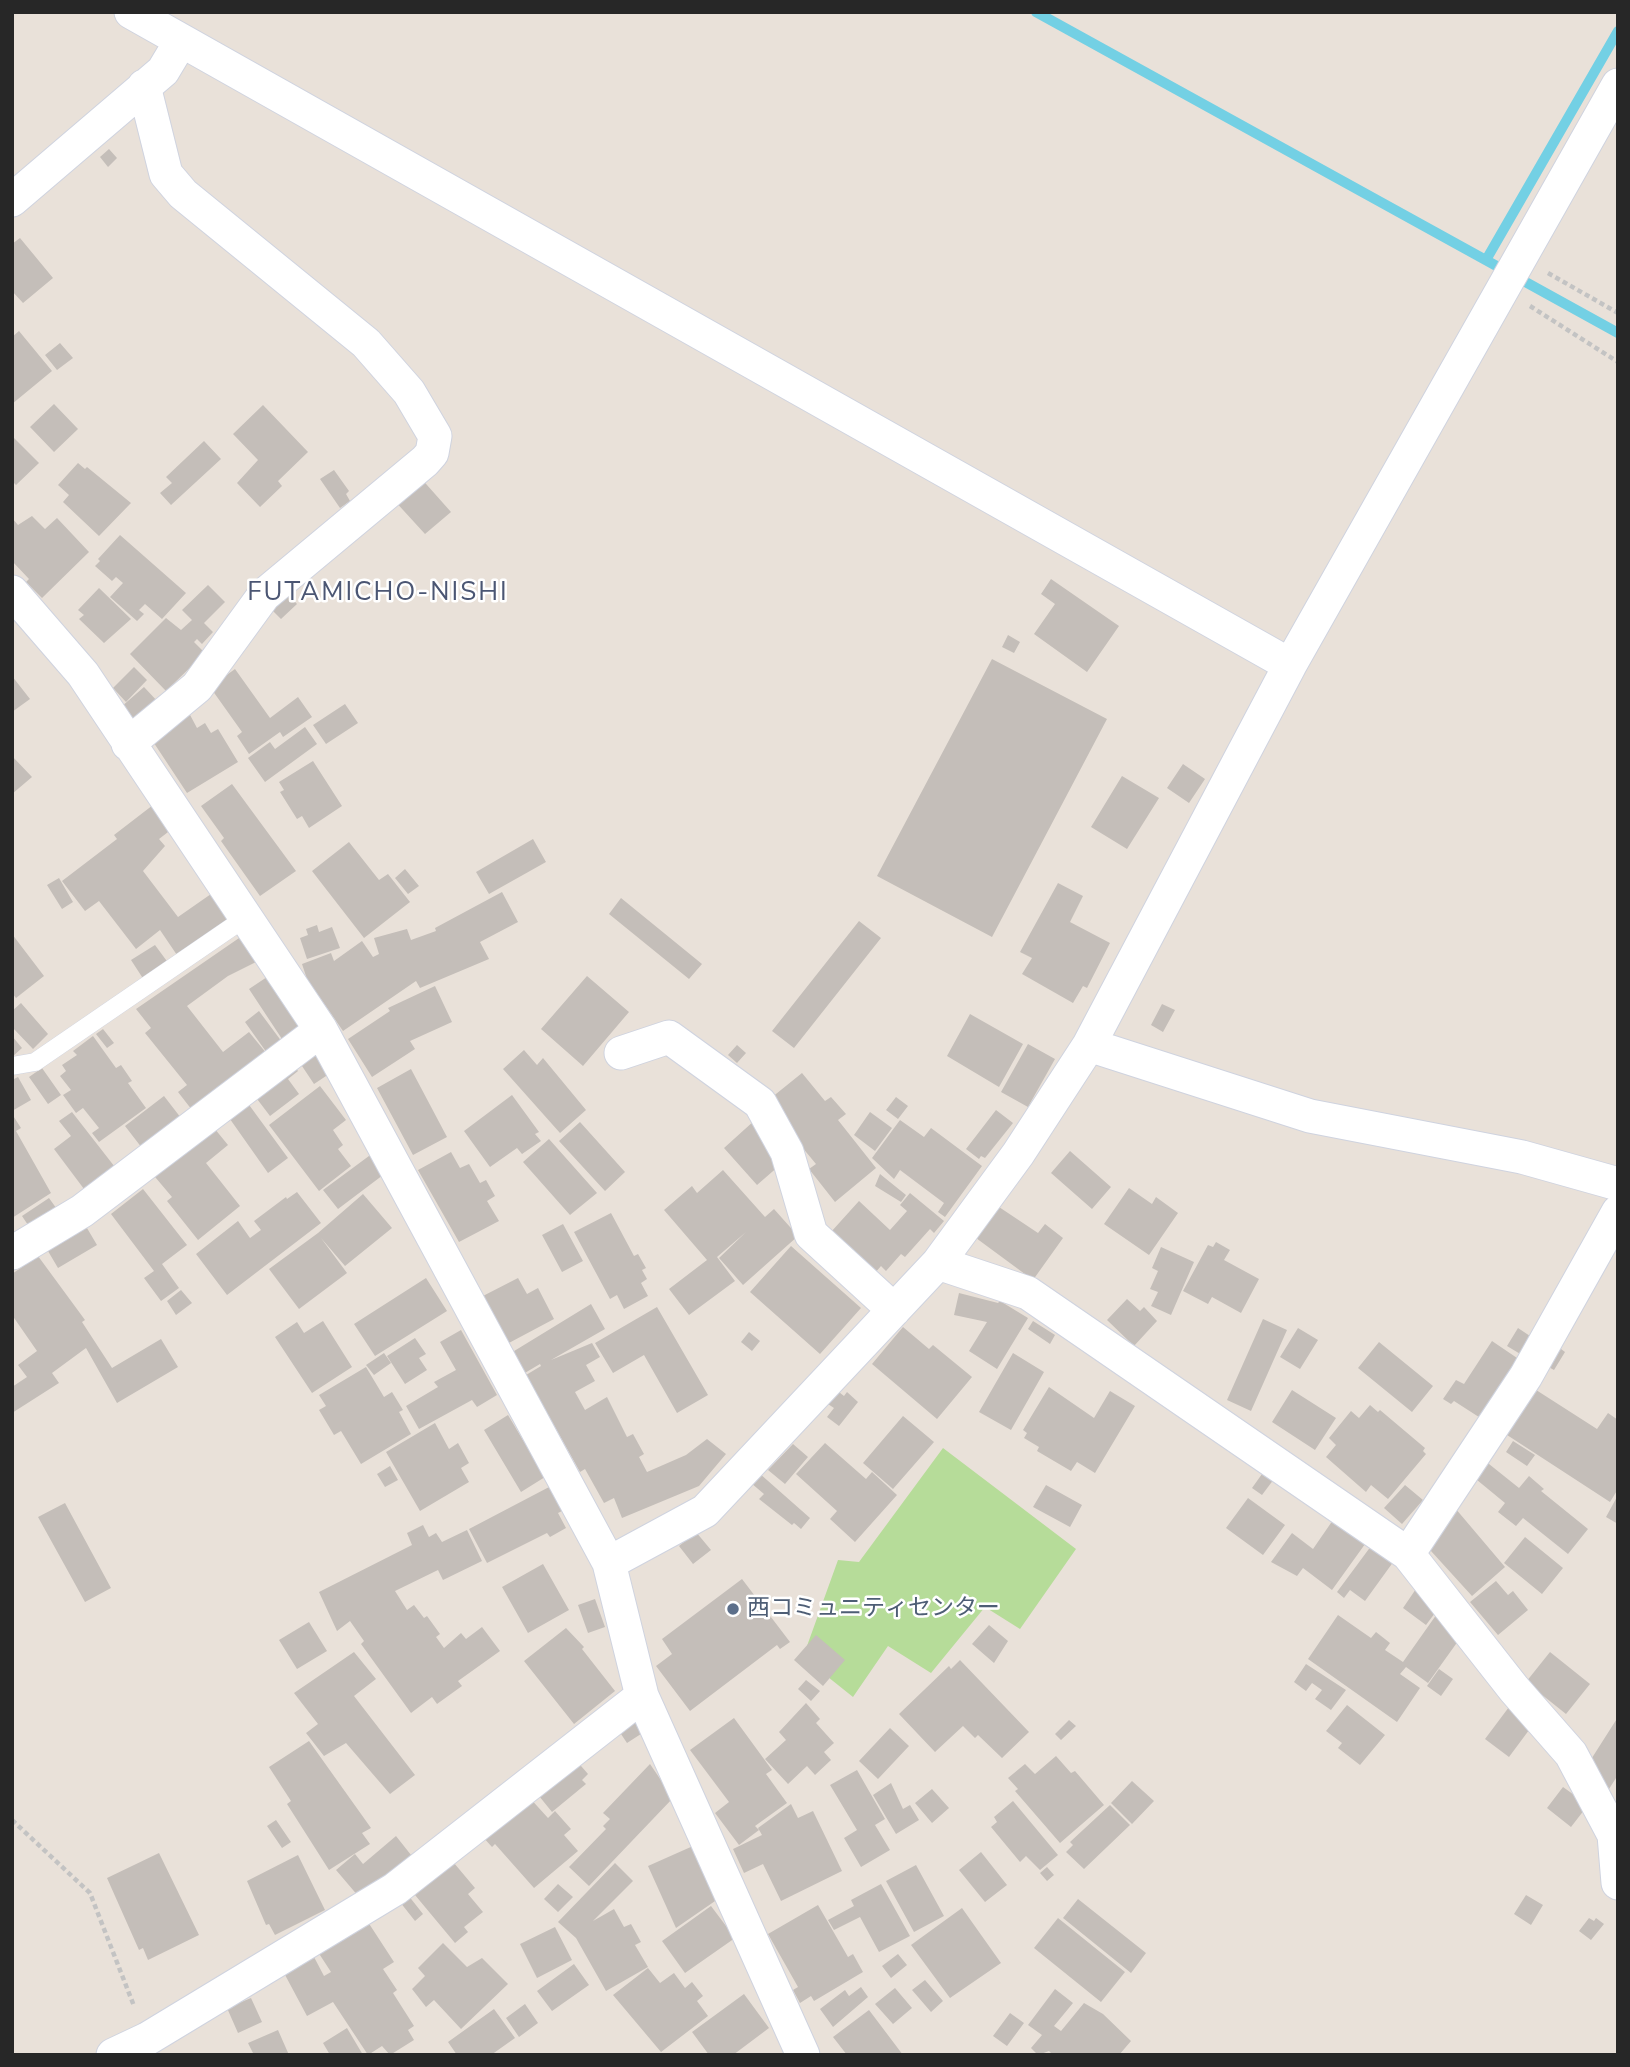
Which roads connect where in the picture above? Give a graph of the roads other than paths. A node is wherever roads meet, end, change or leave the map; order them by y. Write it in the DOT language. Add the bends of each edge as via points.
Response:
graph roads {
  1 [pos="131,12"];
  2 [pos="181,41"];
  3 [pos="1618,85"];
  4 [pos="144,86"];
  5 [pos="12,200"];
  6 [pos="12,592"];
  7 [pos="1290,664"];
  8 [pos="128,744"];
  9 [pos="245,918"];
  10 [pos="321,1031"];
  11 [pos="1089,1045"];
  12 [pos="621,1054"];
  13 [pos="12,1066"];
  14 [pos="1618,1184"];
  15 [pos="1618,1212"];
  16 [pos="12,1253"];
  17 [pos="937,1263"];
  18 [pos="894,1310"];
  19 [pos="1408,1554"];
  20 [pos="609,1563"];
  21 [pos="642,1696"];
  22 [pos="1618,1883"];
  23 [pos="150,2047"];
  24 [pos="113,2055"];
  25 [pos="803,2055"];
  1 -- 2 [label="street"];
  2 -- 4 [label="street" via="163,71"];
  2 -- 7 [label="street"];
  3 -- 7 [label="street"];
  4 -- 5 [label="street"];
  4 -- 8 [label="street" via="166,174 183,194 366,344 408,392 435,436 432,453 425,461 264,595 197,687"];
  6 -- 8 [label="street" via="83,674"];
  7 -- 11 [label="street"];
  8 -- 9 [label="street"];
  9 -- 10 [label="street"];
  9 -- 13 [label="lane" via="35,1062"];
  10 -- 16 [label="street" via="82,1210"];
  10 -- 20 [label="street"];
  11 -- 14 [label="street" via="1310,1116 1522,1157"];
  11 -- 17 [label="street" via="1018,1154"];
  12 -- 18 [label="street" via="669,1037 760,1103 787,1152 811,1234"];
  15 -- 19 [label="street" via="1526,1376"];
  17 -- 18 [label="street"];
  17 -- 19 [label="street" via="1028,1293"];
  18 -- 20 [label="street" via="705,1511"];
  19 -- 22 [label="street" via="1571,1754 1614,1835"];
  20 -- 21 [label="street"];
  21 -- 23 [label="street" via="395,1889"];
  21 -- 25 [label="street"];
  23 -- 24 [label="street"];
}
